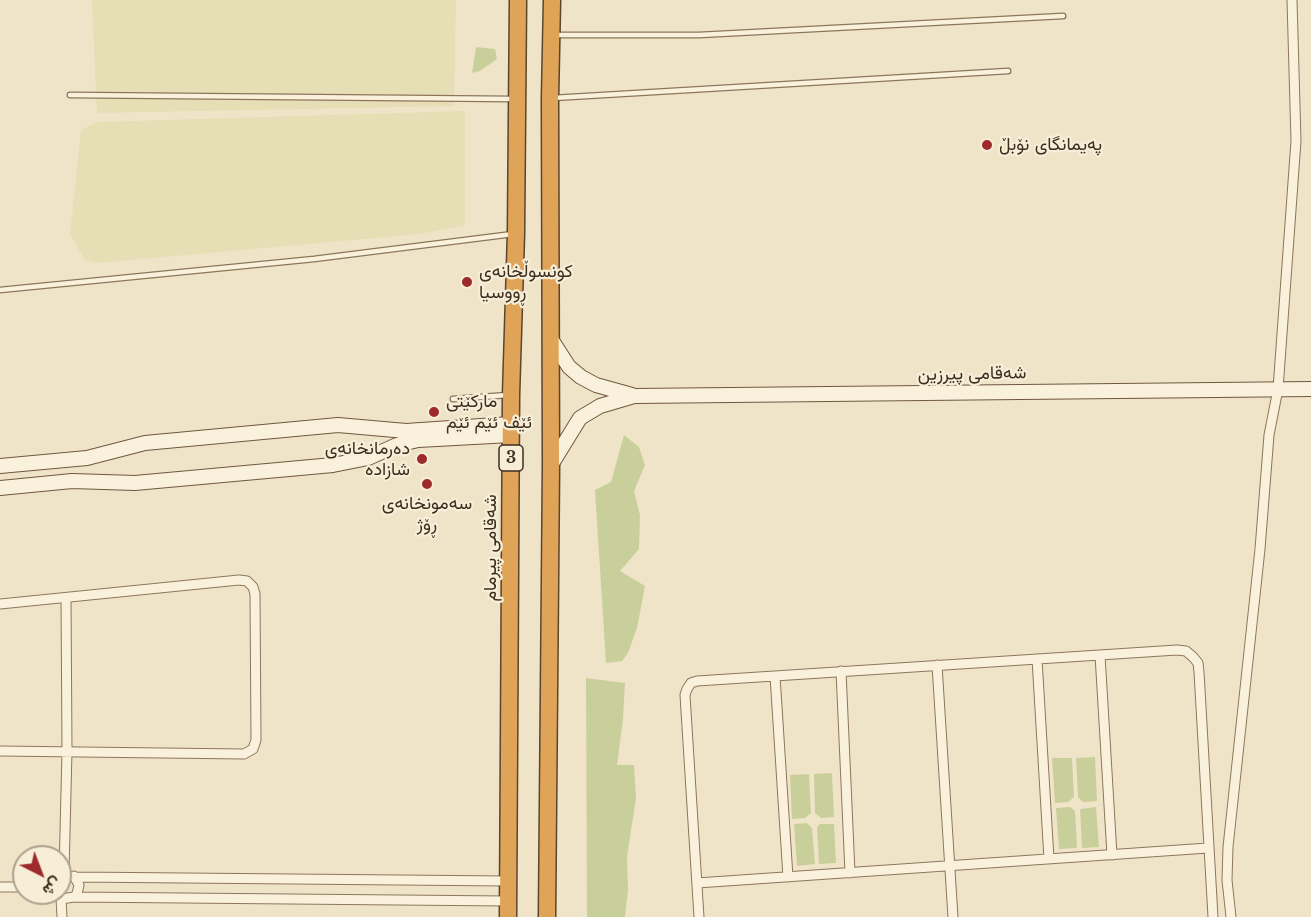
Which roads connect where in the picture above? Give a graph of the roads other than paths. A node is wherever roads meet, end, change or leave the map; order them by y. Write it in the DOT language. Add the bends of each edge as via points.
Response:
graph roads {
  1 [pos="518,0"];
  2 [pos="552,0"];
  3 [pos="1292,0"];
  4 [pos="1063,16"];
  5 [pos="551,35"];
  6 [pos="1008,71"];
  7 [pos="70,95"];
  8 [pos="550,98"];
  9 [pos="517,99"];
  10 [pos="516,233"];
  11 [pos="0,290"];
  12 [pos="551,339"];
  13 [pos="1278,389"];
  14 [pos="1311,389"];
  15 [pos="511,395"];
  16 [pos="634,396"];
  17 [pos="453,399"];
  18 [pos="374,429"];
  19 [pos="511,430"];
  20 [pos="407,436"];
  21 [pos="101,455"];
  22 [pos="377,455"];
  23 [pos="551,465"];
  24 [pos="0,466"];
  25 [pos="104,481"];
  26 [pos="0,488"];
  27 [pos="66,598"];
  28 [pos="0,603"];
  29 [pos="1100,655"];
  30 [pos="1037,659"];
  31 [pos="937,665"];
  32 [pos="841,671"];
  33 [pos="776,676"];
  34 [pos="0,751"];
  35 [pos="67,751"];
  36 [pos="63,845"];
  37 [pos="1208,849"];
  38 [pos="1112,855"];
  39 [pos="1049,859"];
  40 [pos="950,866"];
  41 [pos="850,873"];
  42 [pos="72,877"];
  43 [pos="788,877"];
  44 [pos="76,878"];
  45 [pos="263,880"];
  46 [pos="295,880"];
  47 [pos="507,881"];
  48 [pos="697,882"];
  49 [pos="74,897"];
  50 [pos="264,900"];
  51 [pos="295,900"];
  52 [pos="507,909"];
  53 [pos="547,917"];
  54 [pos="699,917"];
  55 [pos="953,917"];
  56 [pos="1212,917"];
  57 [pos="1231,917"];
  1 -- 9 [label="highway, شەقامی پیرمام / 3"];
  2 -- 5 [label="highway"];
  3 -- 13 [label="street" via="1296,141"];
  4 -- 5 [label="lane" via="699,35"];
  5 -- 8 [label="highway"];
  6 -- 8 [label="lane"];
  7 -- 9 [label="lane"];
  8 -- 12 [label="highway"];
  9 -- 10 [label="highway, شەقامی پیرمام / 3"];
  10 -- 11 [label="lane" via="314,259"];
  10 -- 15 [label="highway, شەقامی پیرمام / 3"];
  12 -- 16 [label="street" via="569,367 581,377"];
  12 -- 23 [label="highway"];
  13 -- 14 [label="street, شەقامی پیرزین"];
  13 -- 16 [label="street, شەقامی پیرزین"];
  13 -- 57 [label="street" via="1269,435 1228,847"];
  15 -- 17 [label="lane"];
  15 -- 19 [label="highway, شەقامی پیرمام / 3"];
  16 -- 23 [label="street" via="600,406 579,418"];
  18 -- 20 [label="street"];
  18 -- 21 [label="street" via="339,425 146,442"];
  18 -- 22 [label="street"];
  19 -- 20 [label="street"];
  19 -- 47 [label="highway, شەقامی پیرمام / 3"];
  20 -- 22 [label="street"];
  21 -- 24 [label="street"];
  21 -- 25 [label="street"];
  22 -- 25 [label="street" via="333,465 135,483"];
  23 -- 53 [label="highway"];
  25 -- 26 [label="street"];
  27 -- 28 [label="street"];
  27 -- 35 [label="street"];
  27 -- 35 [label="street" via="239,580 250,584 255,594 256,740 244,754"];
  29 -- 30 [label="street"];
  29 -- 37 [label="street" via="1177,650 1186,651 1198,663"];
  29 -- 38 [label="street"];
  30 -- 31 [label="street"];
  30 -- 39 [label="street"];
  31 -- 32 [label="street"];
  31 -- 40 [label="street"];
  32 -- 33 [label="street"];
  32 -- 41 [label="street"];
  33 -- 43 [label="street"];
  33 -- 48 [label="street" via="697,681 687,689"];
  34 -- 35 [label="street"];
  35 -- 36 [label="street"];
  37 -- 38 [label="street"];
  37 -- 56 [label="street"];
  38 -- 39 [label="street"];
  39 -- 40 [label="street"];
  40 -- 41 [label="street"];
  40 -- 55 [label="street"];
  41 -- 43 [label="street"];
  42 -- 44 [label="street"];
  43 -- 48 [label="street"];
  44 -- 45 [label="street"];
  44 -- 49 [label="street" via="79,890"];
  45 -- 46 [label="street"];
  45 -- 50 [label="street"];
  46 -- 47 [label="street"];
  46 -- 51 [label="street"];
  47 -- 52 [label="highway, شەقامی پیرمام / 3"];
  48 -- 54 [label="street"];
  49 -- 50 [label="street"];
  50 -- 51 [label="street"];
  51 -- 52 [label="street"];
}
